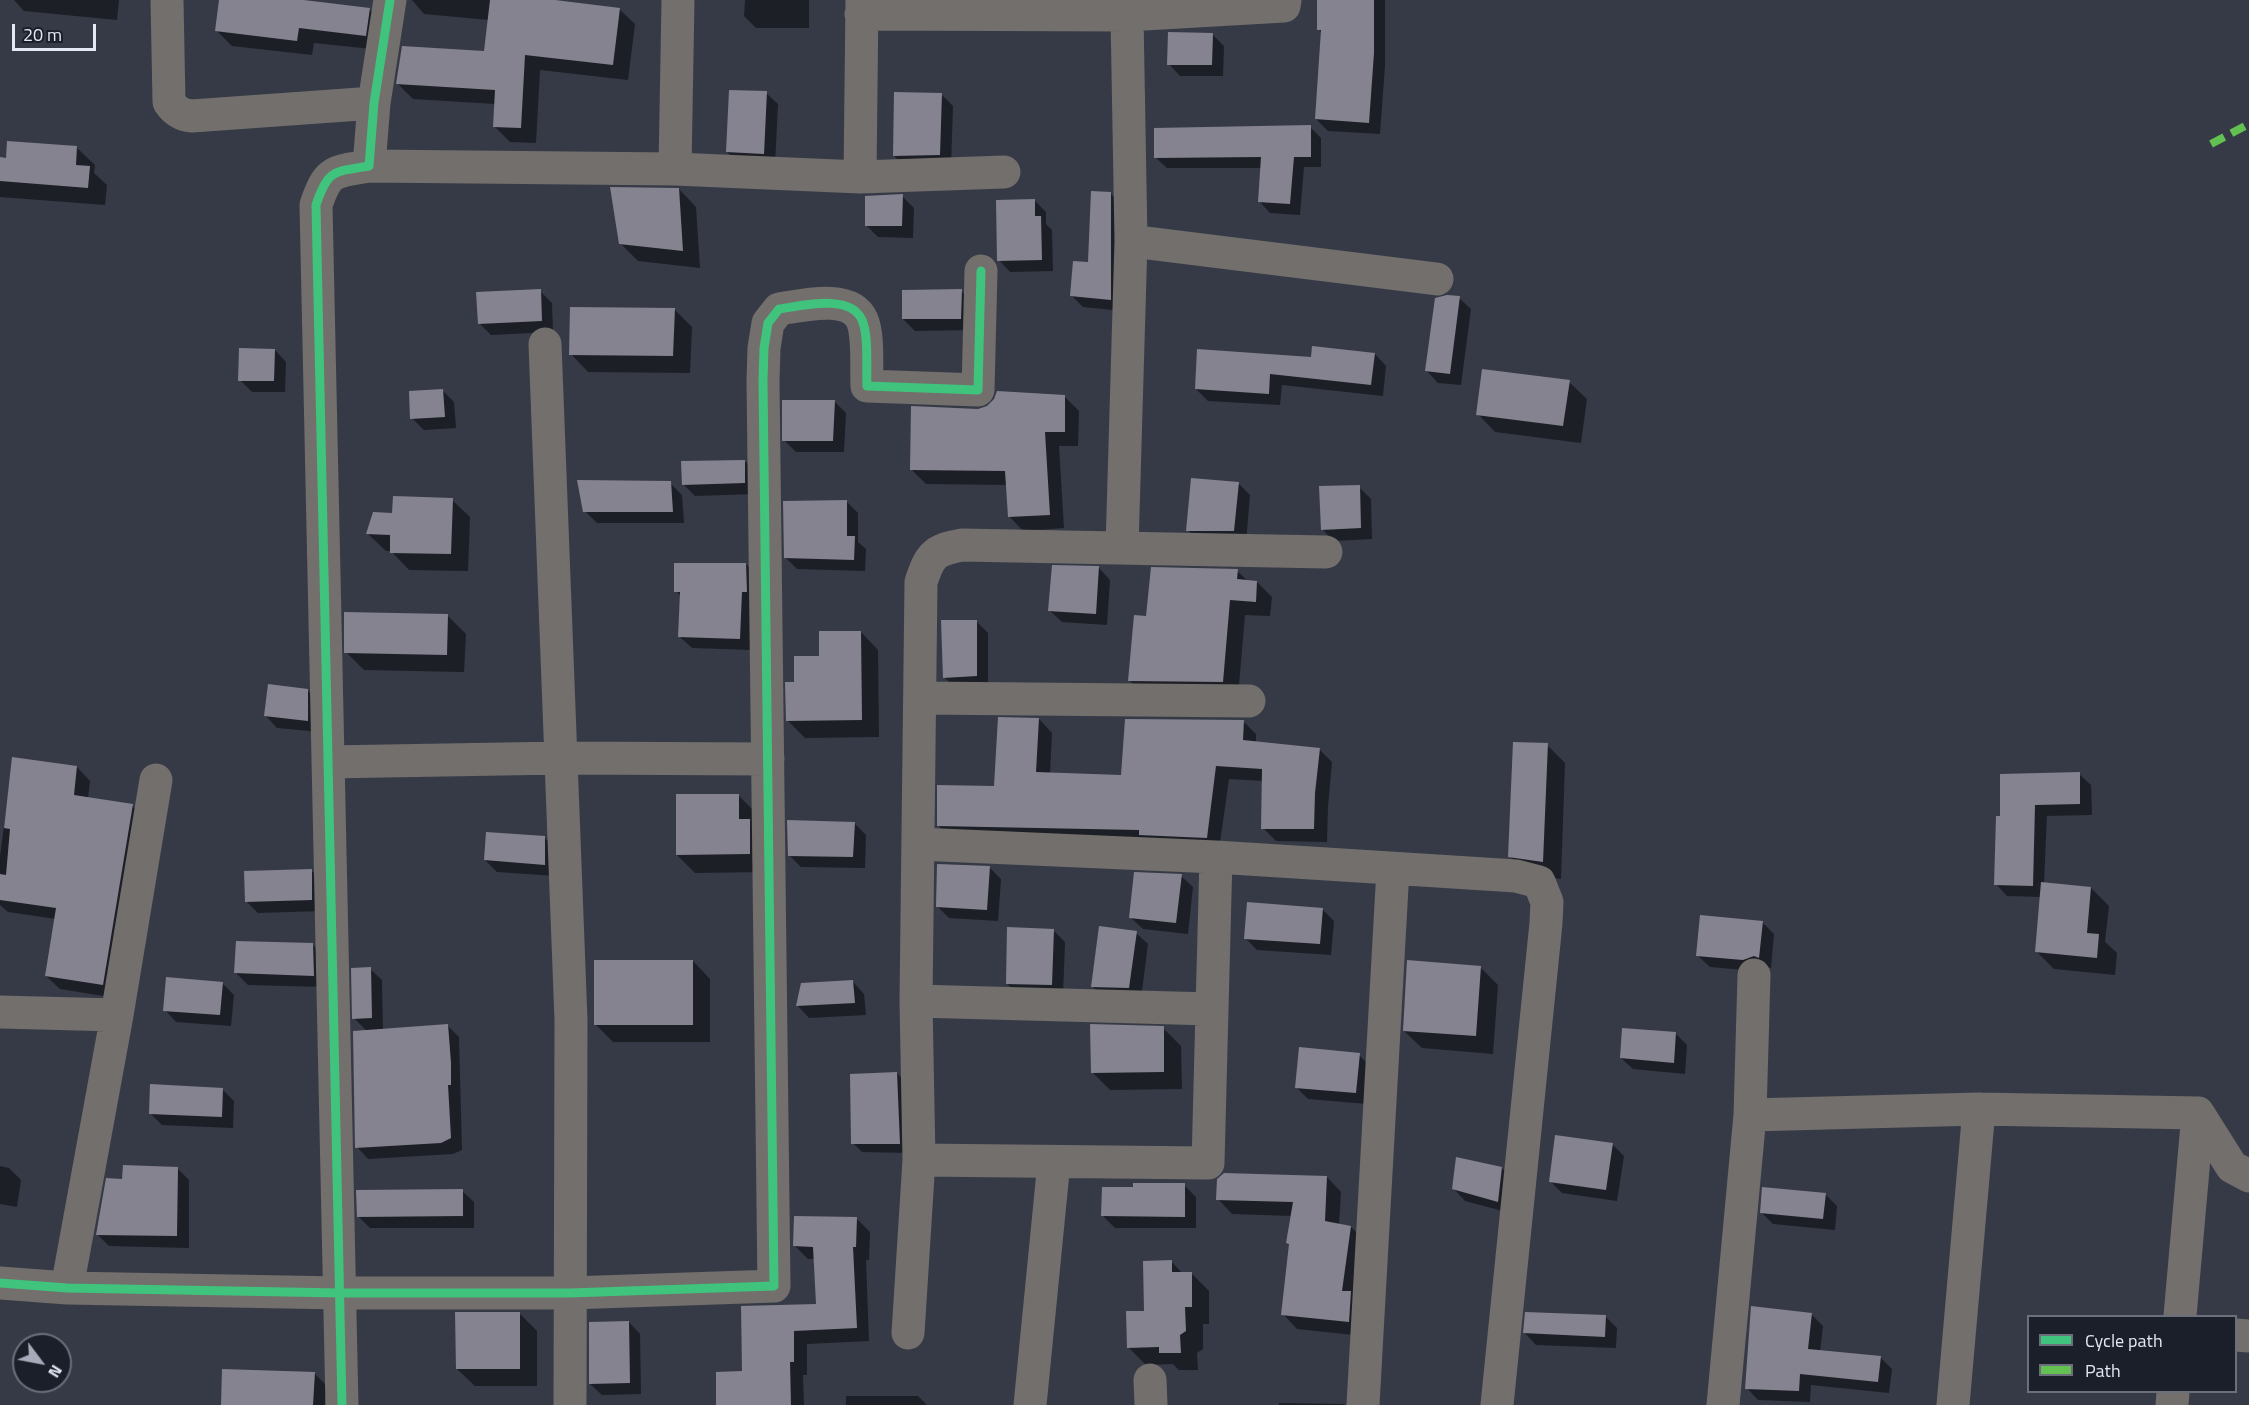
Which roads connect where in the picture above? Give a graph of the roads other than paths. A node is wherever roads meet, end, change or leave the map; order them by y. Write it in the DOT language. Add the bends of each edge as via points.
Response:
graph roads {
  1 [pos="167,0"];
  2 [pos="390,0"];
  3 [pos="678,0"];
  4 [pos="1285,0"];
  5 [pos="861,7"];
  6 [pos="1127,15"];
  7 [pos="374,103"];
  8 [pos="369,166"];
  9 [pos="675,169"];
  10 [pos="1004,172"];
  11 [pos="860,177"];
  12 [pos="1131,241"];
  13 [pos="981,271"];
  14 [pos="1437,279"];
  15 [pos="546,344"];
  16 [pos="1122,548"];
  17 [pos="1326,552"];
  18 [pos="921,698"];
  19 [pos="1249,701"];
  20 [pos="561,758"];
  21 [pos="768,759"];
  22 [pos="328,762"];
  23 [pos="156,780"];
  24 [pos="918,844"];
  25 [pos="1216,857"];
  26 [pos="1393,869"];
  27 [pos="1754,975"];
  28 [pos="916,1001"];
  29 [pos="1212,1009"];
  30 [pos="0,1012"];
  31 [pos="117,1015"];
  32 [pos="1979,1109"];
  33 [pos="2198,1113"];
  34 [pos="1750,1115"];
  35 [pos="919,1160"];
  36 [pos="1054,1161"];
  37 [pos="2249,1176"];
  38 [pos="0,1283"];
  39 [pos="67,1288"];
  40 [pos="341,1293"];
  41 [pos="570,1293"];
  42 [pos="2180,1315"];
  43 [pos="908,1333"];
  44 [pos="342,1405"];
  45 [pos="570,1405"];
  46 [pos="1030,1405"];
  47 [pos="1364,1405"];
  48 [pos="1497,1405"];
  49 [pos="1723,1405"];
  50 [pos="1953,1405"];
  1 -- 7 [label="street" via="169,102 183,115"];
  2 -- 7 [label="street"];
  3 -- 9 [label="street"];
  4 -- 6 [label="street" via="1284,6"];
  5 -- 6 [label="street"];
  5 -- 11 [label="street"];
  6 -- 12 [label="street"];
  7 -- 8 [label="street"];
  8 -- 9 [label="street"];
  8 -- 22 [label="street" via="338,171 323,183 316,206"];
  9 -- 11 [label="street"];
  10 -- 11 [label="street"];
  12 -- 14 [label="street"];
  12 -- 16 [label="street"];
  13 -- 21 [label="street" via="978,390 867,386 862,319 850,308 830,302 778,309 768,322 763,381"];
  15 -- 20 [label="street"];
  16 -- 17 [label="street"];
  16 -- 18 [label="street" via="943,548 928,562 921,582"];
  18 -- 19 [label="street"];
  18 -- 24 [label="street"];
  20 -- 21 [label="street"];
  20 -- 22 [label="street"];
  20 -- 41 [label="street" via="571,1020"];
  21 -- 41 [label="street" via="774,1286"];
  22 -- 40 [label="street"];
  23 -- 31 [label="street"];
  24 -- 25 [label="street"];
  24 -- 28 [label="street"];
  25 -- 26 [label="street"];
  25 -- 29 [label="street"];
  26 -- 47 [label="street"];
  26 -- 48 [label="street" via="1516,876 1539,882 1547,902"];
  27 -- 34 [label="street"];
  28 -- 29 [label="street"];
  28 -- 35 [label="street"];
  29 -- 36 [label="street" via="1208,1163"];
  30 -- 31 [label="street"];
  31 -- 39 [label="street"];
  32 -- 33 [label="street"];
  32 -- 34 [label="street"];
  32 -- 50 [label="street"];
  33 -- 37 [label="street" via="2232,1167"];
  33 -- 42 [label="street"];
  34 -- 49 [label="street"];
  35 -- 36 [label="street"];
  35 -- 43 [label="street"];
  36 -- 46 [label="street"];
  38 -- 39 [label="street"];
  39 -- 40 [label="street"];
  40 -- 41 [label="street"];
  40 -- 44 [label="street"];
  41 -- 45 [label="street"];
}
